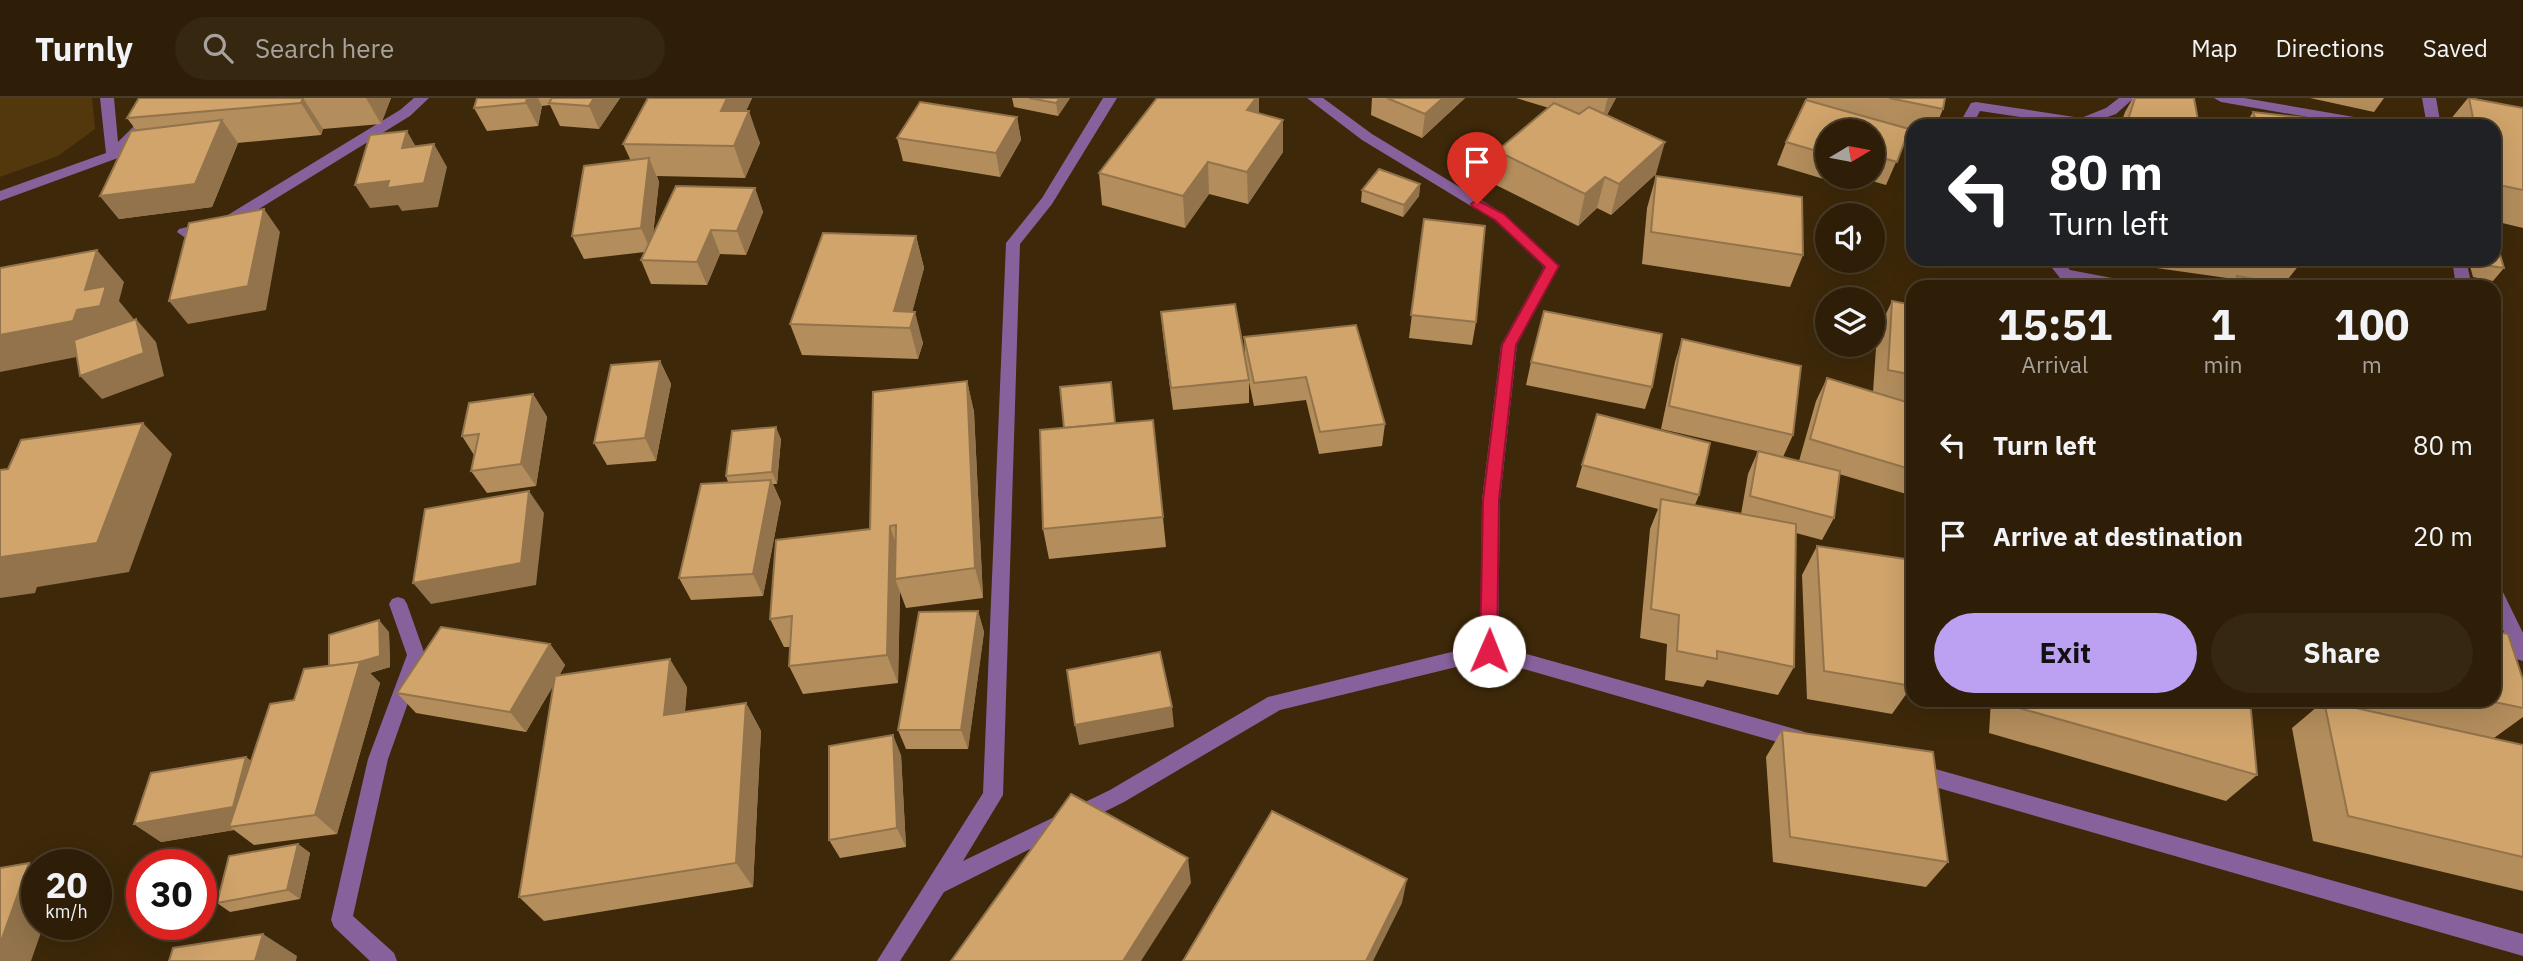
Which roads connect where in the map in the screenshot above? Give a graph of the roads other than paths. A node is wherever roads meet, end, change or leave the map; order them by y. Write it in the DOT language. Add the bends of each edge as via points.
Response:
graph roads {
  1 [pos="107,98"];
  2 [pos="169,98"];
  3 [pos="422,98"];
  4 [pos="1110,98"];
  5 [pos="1314,98"];
  6 [pos="2127,98"];
  7 [pos="2221,98"];
  8 [pos="2429,98"];
  9 [pos="1969,119"];
  10 [pos="2062,119"];
  11 [pos="2090,119"];
  12 [pos="2342,119"];
  13 [pos="2433,119"];
  14 [pos="113,155"];
  15 [pos="0,196"];
  16 [pos="184,232"];
  17 [pos="2058,266"];
  18 [pos="2096,280"];
  19 [pos="398,604"];
  20 [pos="2501,606"];
  21 [pos="1489,651"];
  22 [pos="2523,653"];
  23 [pos="1825,747"];
  24 [pos="1892,766"];
  25 [pos="936,885"];
  26 [pos="2523,945"];
  27 [pos="386,961"];
  28 [pos="888,961"];
  1 -- 14 [label="street"];
  2 -- 14 [label="street"];
  3 -- 16 [label="street" via="228,222"];
  4 -- 25 [label="street" via="1047,201 1013,243 993,795"];
  5 -- 21 [label="street" via="1367,137 1499,217 1552,266 1509,345 1491,500"];
  6 -- 11 [label="street"];
  7 -- 12 [label="street"];
  8 -- 13 [label="street"];
  9 -- 10 [label="street" via="1976,106"];
  14 -- 15 [label="street"];
  17 -- 18 [label="street" via="2065,274"];
  19 -- 27 [label="street" via="416,655 378,759 342,920"];
  20 -- 22 [label="street"];
  21 -- 23 [label="street"];
  21 -- 25 [label="street" via="1275,703 1117,796"];
  24 -- 26 [label="street"];
  25 -- 28 [label="street"];
}
